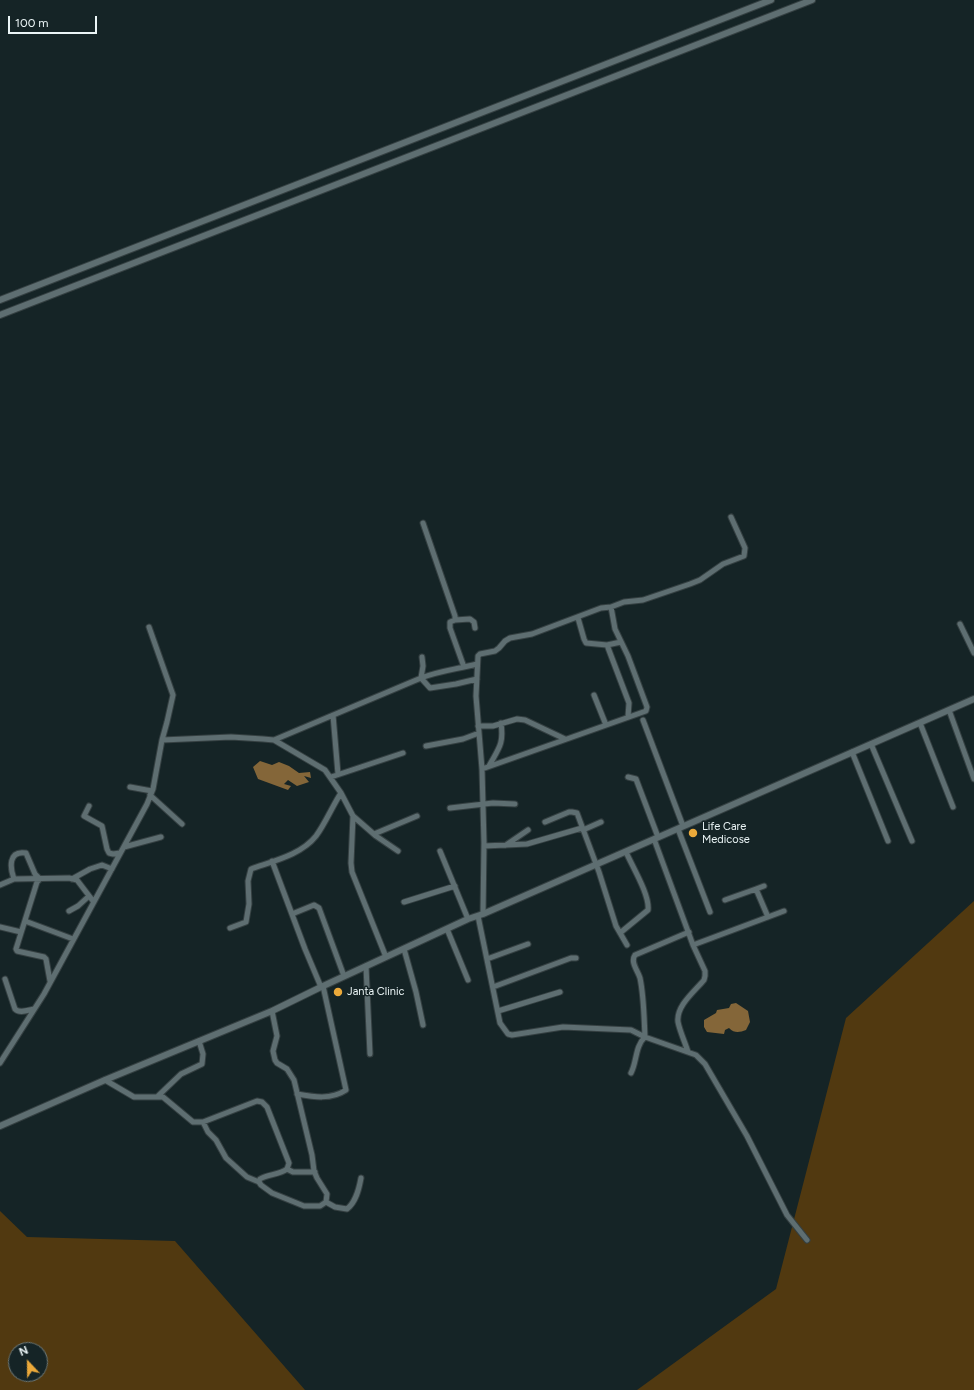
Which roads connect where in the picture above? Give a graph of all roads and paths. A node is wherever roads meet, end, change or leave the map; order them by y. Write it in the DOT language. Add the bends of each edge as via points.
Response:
graph roads {
  1 [pos="771,0"];
  2 [pos="808,1"];
  3 [pos="635,53"];
  4 [pos="640,66"];
  5 [pos="0,300"];
  6 [pos="0,315"];
  7 [pos="731,517"];
  8 [pos="423,523"];
  9 [pos="611,607"];
  10 [pos="578,618"];
  11 [pos="455,620"];
  12 [pos="960,624"];
  13 [pos="149,627"];
  14 [pos="474,628"];
  15 [pos="621,642"];
  16 [pos="607,645"];
  17 [pos="974,653"];
  18 [pos="422,657"];
  19 [pos="477,664"];
  20 [pos="464,667"];
  21 [pos="421,678"];
  22 [pos="477,680"];
  23 [pos="594,696"];
  24 [pos="974,699"];
  25 [pos="949,710"];
  26 [pos="334,715"];
  27 [pos="628,717"];
  28 [pos="642,720"];
  29 [pos="501,723"];
  30 [pos="920,723"];
  31 [pos="606,725"];
  32 [pos="478,726"];
  33 [pos="479,733"];
  34 [pos="565,739"];
  35 [pos="162,740"];
  36 [pos="274,740"];
  37 [pos="871,744"];
  38 [pos="426,746"];
  39 [pos="852,752"];
  40 [pos="403,753"];
  41 [pos="490,766"];
  42 [pos="482,768"];
  43 [pos="338,774"];
  44 [pos="331,777"];
  45 [pos="628,777"];
  46 [pos="974,780"];
  47 [pos="130,787"];
  48 [pos="151,793"];
  49 [pos="341,793"];
  50 [pos="483,804"];
  51 [pos="516,804"];
  52 [pos="89,806"];
  53 [pos="953,807"];
  54 [pos="450,808"];
  55 [pos="353,816"];
  56 [pos="417,816"];
  57 [pos="544,822"];
  58 [pos="601,822"];
  59 [pos="182,824"];
  60 [pos="681,828"];
  61 [pos="583,829"];
  62 [pos="528,830"];
  63 [pos="374,834"];
  64 [pos="161,837"];
  65 [pos="656,838"];
  66 [pos="888,841"];
  67 [pos="912,841"];
  68 [pos="484,846"];
  69 [pos="505,846"];
  70 [pos="124,847"];
  71 [pos="398,851"];
  72 [pos="440,851"];
  73 [pos="626,852"];
  74 [pos="120,853"];
  75 [pos="272,861"];
  76 [pos="596,865"];
  77 [pos="112,869"];
  78 [pos="14,879"];
  79 [pos="40,879"];
  80 [pos="72,879"];
  81 [pos="0,885"];
  82 [pos="455,886"];
  83 [pos="764,886"];
  84 [pos="756,889"];
  85 [pos="89,896"];
  86 [pos="725,900"];
  87 [pos="93,901"];
  88 [pos="404,902"];
  89 [pos="69,911"];
  90 [pos="784,911"];
  91 [pos="710,912"];
  92 [pos="292,914"];
  93 [pos="480,915"];
  94 [pos="768,917"];
  95 [pos="468,919"];
  96 [pos="25,921"];
  97 [pos="0,926"];
  98 [pos="230,928"];
  99 [pos="447,929"];
  100 [pos="21,932"];
  101 [pos="689,932"];
  102 [pos="620,933"];
  103 [pos="73,939"];
  104 [pos="528,944"];
  105 [pos="627,945"];
  106 [pos="693,945"];
  107 [pos="404,949"];
  108 [pos="386,957"];
  109 [pos="576,958"];
  110 [pos="487,959"];
  111 [pos="366,966"];
  112 [pos="344,976"];
  113 [pos="5,979"];
  114 [pos="468,980"];
  115 [pos="50,981"];
  116 [pos="322,986"];
  117 [pos="493,987"];
  118 [pos="560,992"];
  119 [pos="34,1009"];
  120 [pos="272,1011"];
  121 [pos="498,1011"];
  122 [pos="423,1025"];
  123 [pos="645,1037"];
  124 [pos="199,1041"];
  125 [pos="688,1052"];
  126 [pos="370,1054"];
  127 [pos="0,1063"];
  128 [pos="631,1073"];
  129 [pos="105,1080"];
  130 [pos="297,1094"];
  131 [pos="158,1096"];
  132 [pos="203,1122"];
  133 [pos="0,1126"];
  134 [pos="287,1169"];
  135 [pos="315,1172"];
  136 [pos="361,1178"];
  137 [pos="259,1182"];
  138 [pos="326,1202"];
  139 [pos="807,1240"];
  1 -- 3 [label="street"];
  2 -- 4 [label="street"];
  3 -- 4 [label="street"];
  3 -- 5 [label="street"];
  4 -- 6 [label="street"];
  7 -- 9 [label="street" via="745,548 744,556 723,564 690,584 643,600 624,602"];
  8 -- 11 [label="street" via="456,616"];
  9 -- 10 [label="street" via="601,608"];
  9 -- 15 [label="street" via="613,624"];
  10 -- 16 [label="street" via="586,643"];
  10 -- 19 [label="street" via="532,634 510,638 496,651 480,654"];
  11 -- 14 [label="street" via="470,619 474,622"];
  11 -- 20 [label="street" via="450,622 450,628"];
  12 -- 17 [label="street"];
  13 -- 35 [label="street" via="172,695"];
  15 -- 16 [label="street"];
  15 -- 27 [label="street" via="647,707 646,711"];
  16 -- 27 [label="street" via="629,703"];
  18 -- 21 [label="street"];
  19 -- 20 [label="street"];
  19 -- 22 [label="street"];
  20 -- 21 [label="street"];
  21 -- 22 [label="street" via="430,688"];
  21 -- 26 [label="street"];
  22 -- 32 [label="street"];
  23 -- 31 [label="street"];
  24 -- 25 [label="street"];
  25 -- 30 [label="street"];
  25 -- 46 [label="street"];
  26 -- 36 [label="street"];
  26 -- 43 [label="street"];
  27 -- 31 [label="street"];
  28 -- 60 [label="street"];
  29 -- 32 [label="street" via="489,727"];
  29 -- 34 [label="street" via="525,720"];
  29 -- 41 [label="street" via="500,747"];
  30 -- 37 [label="street"];
  30 -- 53 [label="street"];
  31 -- 34 [label="street"];
  32 -- 33 [label="street"];
  33 -- 38 [label="street" via="463,739"];
  33 -- 42 [label="street"];
  34 -- 41 [label="street"];
  35 -- 36 [label="street" via="232,737"];
  35 -- 48 [label="street"];
  36 -- 44 [label="street" via="316,764"];
  37 -- 39 [label="street"];
  37 -- 67 [label="street"];
  39 -- 60 [label="street"];
  39 -- 66 [label="street"];
  40 -- 43 [label="street"];
  41 -- 42 [label="street"];
  42 -- 50 [label="street"];
  43 -- 44 [label="street"];
  44 -- 49 [label="street"];
  45 -- 65 [label="street" via="636,780"];
  47 -- 48 [label="street"];
  48 -- 59 [label="street"];
  48 -- 70 [label="street"];
  49 -- 55 [label="street"];
  49 -- 75 [label="street" via="311,841 287,856"];
  50 -- 51 [label="street"];
  50 -- 54 [label="street"];
  50 -- 68 [label="street"];
  52 -- 74 [label="street" via="84,816 102,826 109,853"];
  55 -- 63 [label="street"];
  55 -- 108 [label="street" via="352,872"];
  56 -- 63 [label="street"];
  57 -- 61 [label="street" via="575,812"];
  58 -- 61 [label="street"];
  60 -- 65 [label="street"];
  60 -- 91 [label="street"];
  61 -- 69 [label="street" via="527,844"];
  61 -- 76 [label="street"];
  62 -- 69 [label="street"];
  63 -- 71 [label="street"];
  64 -- 70 [label="street"];
  65 -- 73 [label="street"];
  65 -- 101 [label="street"];
  68 -- 69 [label="street"];
  68 -- 93 [label="street"];
  70 -- 74 [label="street"];
  72 -- 82 [label="street"];
  73 -- 76 [label="street"];
  73 -- 102 [label="street" via="649,905 648,910"];
  74 -- 77 [label="street"];
  75 -- 92 [label="street"];
  75 -- 98 [label="street" via="251,868 246,922"];
  76 -- 93 [label="street"];
  76 -- 102 [label="street"];
  77 -- 80 [label="street" via="102,865"];
  77 -- 87 [label="street"];
  78 -- 79 [label="street"];
  78 -- 79 [label="street" via="10,865 12,859 21,852 26,853 35,874"];
  78 -- 81 [label="street"];
  79 -- 80 [label="street"];
  79 -- 96 [label="street"];
  80 -- 85 [label="street" via="77,880"];
  82 -- 88 [label="street"];
  82 -- 95 [label="street"];
  83 -- 84 [label="street"];
  84 -- 86 [label="street"];
  84 -- 94 [label="street"];
  85 -- 87 [label="street"];
  85 -- 89 [label="street"];
  87 -- 103 [label="street"];
  90 -- 94 [label="street"];
  92 -- 112 [label="street" via="314,905 319,908"];
  92 -- 116 [label="street"];
  93 -- 95 [label="street"];
  93 -- 110 [label="street"];
  94 -- 106 [label="street"];
  95 -- 99 [label="street"];
  96 -- 100 [label="street"];
  96 -- 103 [label="street"];
  97 -- 100 [label="street"];
  99 -- 107 [label="street"];
  99 -- 114 [label="street"];
  100 -- 115 [label="street" via="17,951 44,957"];
  101 -- 106 [label="street"];
  101 -- 123 [label="street" via="634,957 642,989"];
  102 -- 105 [label="street"];
  103 -- 115 [label="street"];
  104 -- 110 [label="street"];
  106 -- 125 [label="street" via="705,976 679,1012 678,1024"];
  107 -- 108 [label="street"];
  107 -- 122 [label="street"];
  108 -- 111 [label="street"];
  109 -- 117 [label="street"];
  110 -- 117 [label="street"];
  111 -- 112 [label="street"];
  111 -- 126 [label="street"];
  112 -- 116 [label="street"];
  113 -- 119 [label="street" via="15,1009 20,1012"];
  115 -- 119 [label="street"];
  116 -- 120 [label="street"];
  116 -- 130 [label="street" via="346,1090 340,1095 322,1097"];
  117 -- 121 [label="street"];
  118 -- 121 [label="street"];
  119 -- 127 [label="street"];
  120 -- 124 [label="street"];
  120 -- 130 [label="street" via="277,1036 273,1051 275,1060 291,1074"];
  121 -- 123 [label="street" via="502,1027 512,1035 563,1027 631,1030"];
  123 -- 125 [label="street"];
  123 -- 128 [label="street"];
  124 -- 129 [label="street"];
  124 -- 131 [label="street" via="203,1054 202,1064 181,1074"];
  125 -- 139 [label="street" via="700,1058 705,1064 747,1136 791,1222"];
  129 -- 131 [label="street" via="134,1097"];
  129 -- 133 [label="street"];
  130 -- 135 [label="street"];
  131 -- 132 [label="street" via="164,1096 193,1122"];
  132 -- 134 [label="street" via="257,1101 262,1102 267,1107 289,1163"];
  132 -- 137 [label="street" via="226,1158 247,1177"];
  134 -- 135 [label="street" via="293,1172"];
  134 -- 137 [label="street" via="263,1177"];
  135 -- 138 [label="street" via="328,1196"];
  136 -- 138 [label="street" via="353,1203 347,1209"];
  137 -- 138 [label="street" via="272,1193 304,1206 320,1206"];
}
